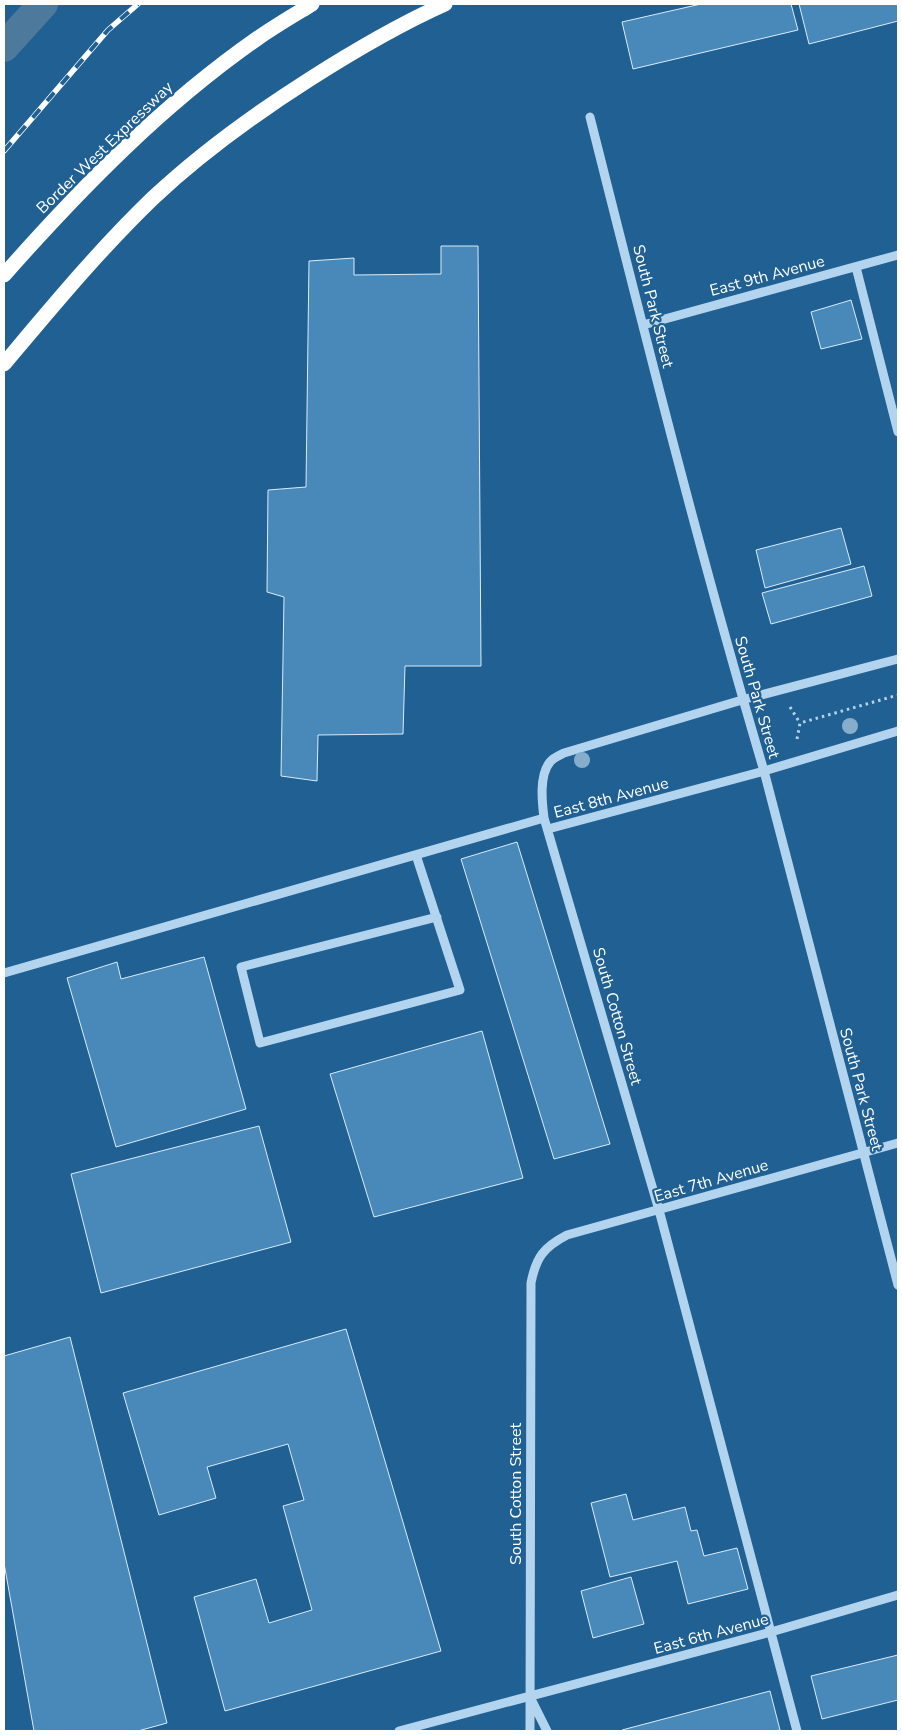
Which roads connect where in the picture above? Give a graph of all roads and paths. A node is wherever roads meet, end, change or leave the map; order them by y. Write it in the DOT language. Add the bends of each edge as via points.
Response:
graph roads {
  1 [pos="312,4"];
  2 [pos="446,4"];
  3 [pos="590,117"];
  4 [pos="898,255"];
  5 [pos="856,266"];
  6 [pos="4,275"];
  7 [pos="643,325"];
  8 [pos="4,364"];
  9 [pos="898,432"];
  10 [pos="898,659"];
  11 [pos="898,695"];
  12 [pos="742,700"];
  13 [pos="790,706"];
  14 [pos="800,723"];
  15 [pos="898,731"];
  16 [pos="797,739"];
  17 [pos="764,771"];
  18 [pos="544,818"];
  19 [pos="548,830"];
  20 [pos="416,855"];
  21 [pos="436,917"];
  22 [pos="4,972"];
  23 [pos="898,1143"];
  24 [pos="863,1153"];
  25 [pos="660,1210"];
  26 [pos="539,1258"];
  27 [pos="898,1285"];
  28 [pos="898,1595"];
  29 [pos="770,1632"];
  30 [pos="530,1696"];
  31 [pos="399,1731"];
  32 [pos="530,1731"];
  33 [pos="548,1731"];
  34 [pos="797,1731"];
  1 -- 6 [label="highway, Border West Expressway" via="258,38 191,89 136,137 52,220"];
  2 -- 8 [label="highway" via="408,20 341,59 260,111 218,144 154,197 84,268"];
  3 -- 7 [label="street, South Park Street"];
  4 -- 5 [label="street, East 9th Avenue"];
  5 -- 7 [label="street, East 9th Avenue"];
  5 -- 9 [label="street"];
  7 -- 12 [label="street, South Park Street"];
  10 -- 12 [label="street, East 8th Avenue"];
  11 -- 14 [label="path"];
  12 -- 17 [label="street, South Park Street"];
  12 -- 18 [label="street, East 8th Avenue" via="564,752 550,762 543,777"];
  13 -- 14 [label="path"];
  14 -- 16 [label="path"];
  15 -- 17 [label="street, East 8th Avenue"];
  17 -- 19 [label="street, East 8th Avenue"];
  17 -- 24 [label="street, South Park Street"];
  18 -- 19 [label="street, East 8th Avenue"];
  18 -- 20 [label="street"];
  19 -- 25 [label="street, South Cotton Street"];
  20 -- 21 [label="street"];
  20 -- 22 [label="street"];
  21 -- 21 [label="street" via="460,990 260,1043 241,967"];
  23 -- 24 [label="street, East 7th Avenue"];
  24 -- 25 [label="street, East 7th Avenue"];
  24 -- 27 [label="street, South Park Street"];
  25 -- 26 [label="street, East 7th Avenue" via="567,1235 551,1244"];
  25 -- 29 [label="street, South Cotton Street"];
  26 -- 30 [label="street, South Cotton Street" via="531,1283"];
  28 -- 29 [label="street, East 6th Avenue"];
  29 -- 30 [label="street, East 6th Avenue"];
  29 -- 34 [label="street, South Cotton Street"];
  30 -- 31 [label="street, East 6th Avenue"];
  30 -- 32 [label="street, South Cotton Street"];
  30 -- 33 [label="street"];
}
